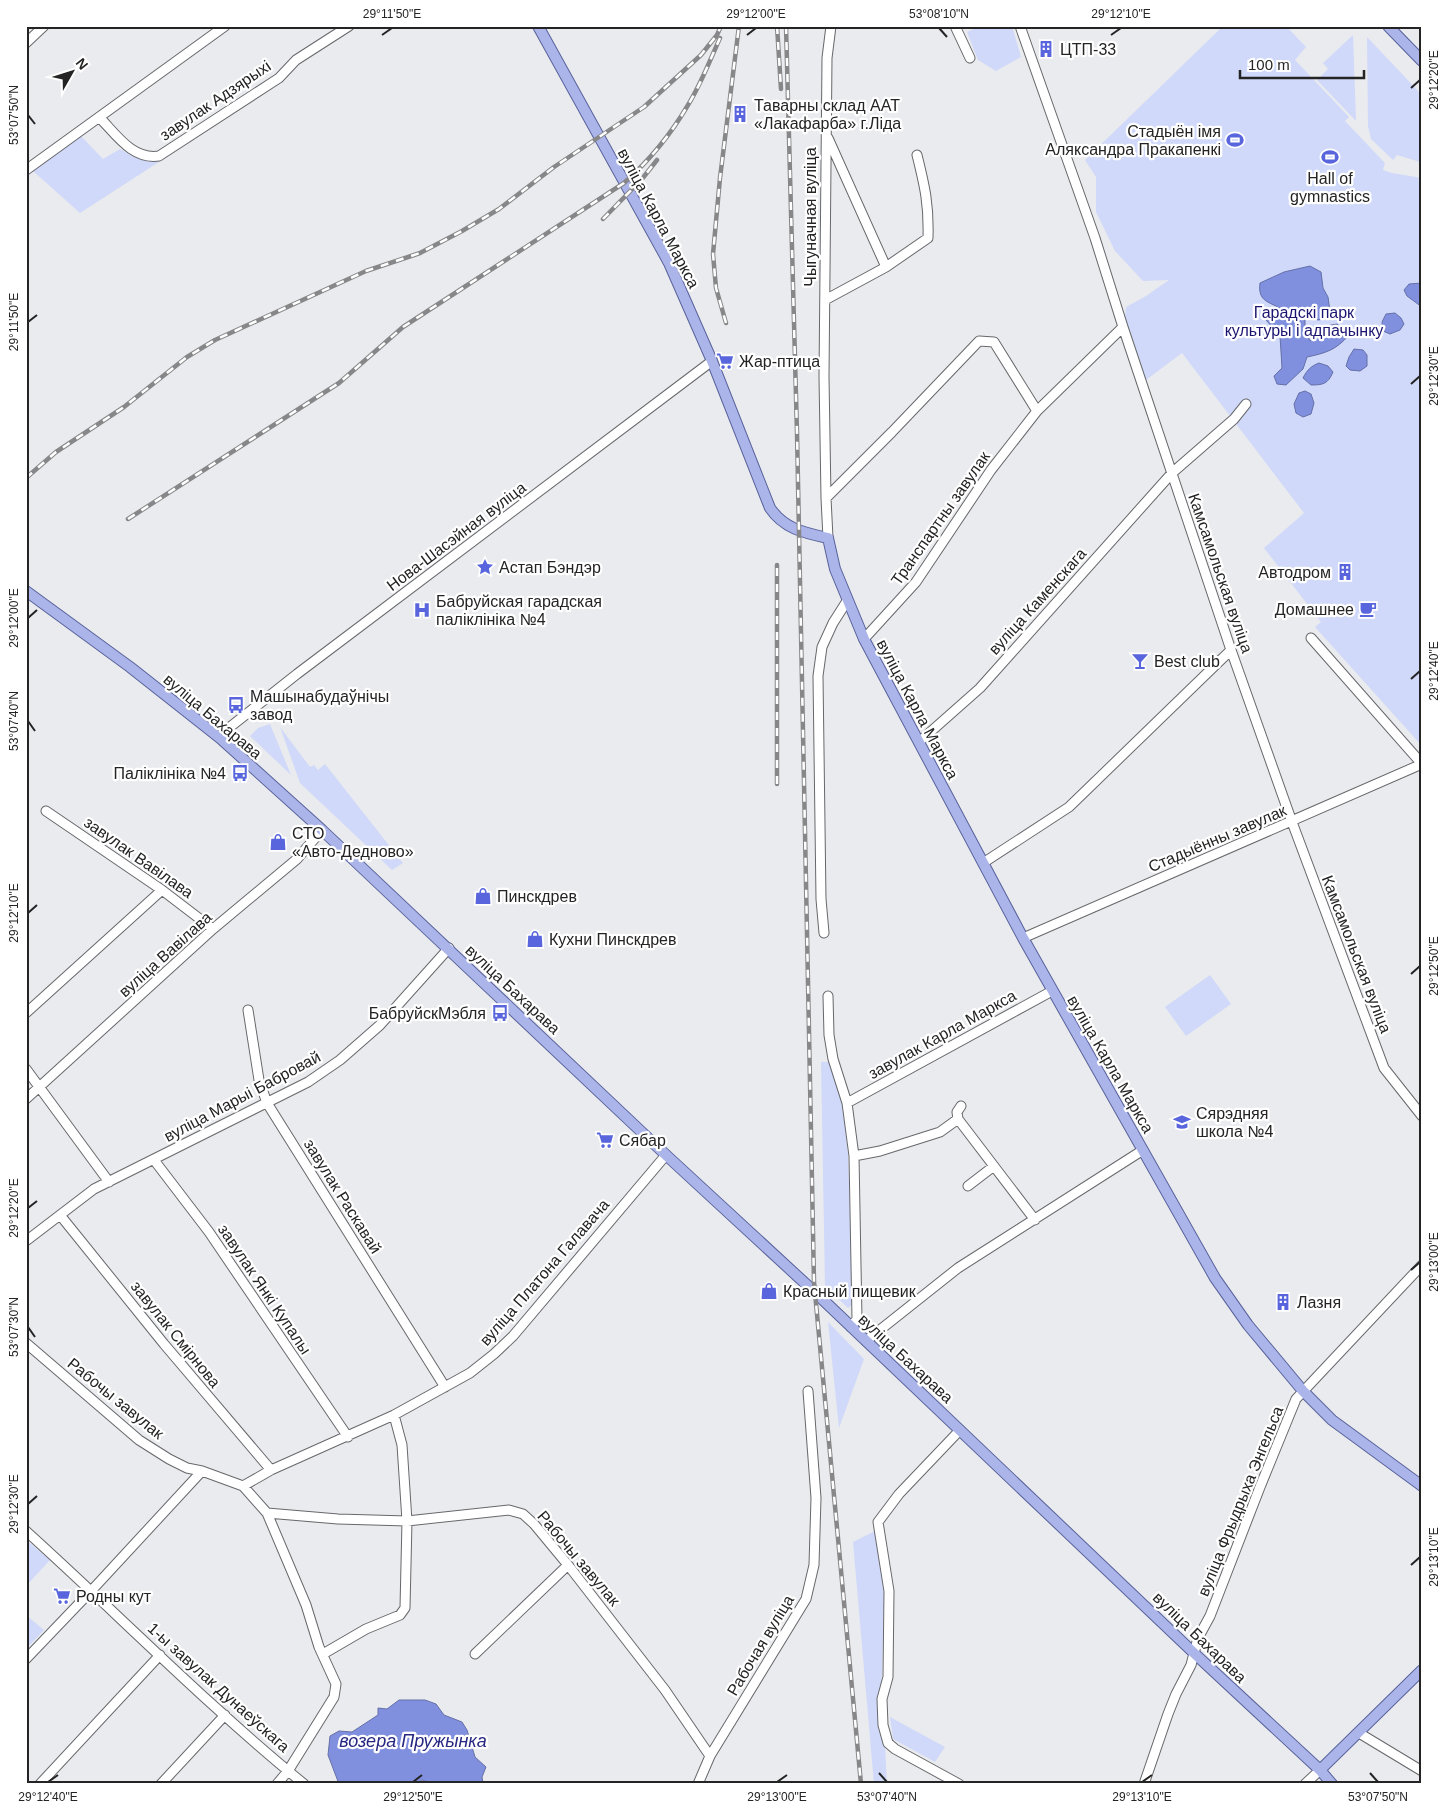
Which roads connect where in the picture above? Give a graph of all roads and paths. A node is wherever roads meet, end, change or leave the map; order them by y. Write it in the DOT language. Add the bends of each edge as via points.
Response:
graph roads {
  1 [pos="44,26"];
  2 [pos="225,26"];
  3 [pos="349,26"];
  4 [pos="538,26"];
  5 [pos="831,26"];
  6 [pos="955,26"];
  7 [pos="1020,26"];
  8 [pos="1388,26"];
  9 [pos="26,43"];
  10 [pos="970,58"];
  11 [pos="1422,61"];
  12 [pos="99,117"];
  13 [pos="826,134"];
  14 [pos="917,156"];
  15 [pos="26,170"];
  16 [pos="886,268"];
  17 [pos="825,300"];
  18 [pos="1123,327"];
  19 [pos="712,361"];
  20 [pos="1246,404"];
  21 [pos="1037,411"];
  22 [pos="1172,473"];
  23 [pos="826,498"];
  24 [pos="828,538"];
  25 [pos="26,591"];
  26 [pos="847,601"];
  27 [pos="1311,638"];
  28 [pos="864,639"];
  29 [pos="1231,650"];
  30 [pos="220,738"];
  31 [pos="919,742"];
  32 [pos="1422,764"];
  33 [pos="46,811"];
  34 [pos="1292,822"];
  35 [pos="322,830"];
  36 [pos="983,863"];
  37 [pos="162,890"];
  38 [pos="213,930"];
  39 [pos="824,932"];
  40 [pos="1023,938"];
  41 [pos="449,948"];
  42 [pos="1052,991"];
  43 [pos="828,996"];
  44 [pos="248,1010"];
  45 [pos="26,1013"];
  46 [pos="26,1069"];
  47 [pos="40,1087"];
  48 [pos="26,1099"];
  49 [pos="267,1103"];
  50 [pos="847,1103"];
  51 [pos="961,1106"];
  52 [pos="1422,1116"];
  53 [pos="958,1119"];
  54 [pos="1143,1150"];
  55 [pos="666,1155"];
  56 [pos="854,1156"];
  57 [pos="154,1160"];
  58 [pos="994,1166"];
  59 [pos="109,1182"];
  60 [pos="968,1186"];
  61 [pos="60,1214"];
  62 [pos="1035,1220"];
  63 [pos="26,1241"];
  64 [pos="1422,1265"];
  65 [pos="851,1327"];
  66 [pos="866,1341"];
  67 [pos="26,1343"];
  68 [pos="444,1387"];
  69 [pos="808,1391"];
  70 [pos="1303,1391"];
  71 [pos="394,1415"];
  72 [pos="960,1430"];
  73 [pos="348,1437"];
  74 [pos="271,1470"];
  75 [pos="202,1471"];
  76 [pos="243,1486"];
  77 [pos="1422,1486"];
  78 [pos="267,1513"];
  79 [pos="407,1520"];
  80 [pos="26,1531"];
  81 [pos="568,1565"];
  82 [pos="92,1590"];
  83 [pos="323,1654"];
  84 [pos="475,1654"];
  85 [pos="1195,1654"];
  86 [pos="160,1655"];
  87 [pos="26,1659"];
  88 [pos="1422,1670"];
  89 [pos="225,1715"];
  90 [pos="1359,1733"];
  91 [pos="710,1756"];
  92 [pos="1320,1770"];
  93 [pos="288,1771"];
  94 [pos="1422,1771"];
  95 [pos="40,1784"];
  96 [pos="161,1784"];
  97 [pos="277,1784"];
  98 [pos="304,1784"];
  99 [pos="698,1784"];
  100 [pos="959,1784"];
  101 [pos="1144,1784"];
  102 [pos="1305,1784"];
  103 [pos="1332,1784"];
  1 -- 9 [label="street"];
  2 -- 12 [label="street"];
  3 -- 12 [label="street, завулак Адзярыхі" via="296,60 279,78 159,156 149,157 136,152"];
  4 -- 19 [label="main road, вуліца Карла Маркса" via="669,263"];
  5 -- 13 [label="street, Чыгуначная вуліца" via="827,58"];
  6 -- 10 [label="street"];
  7 -- 18 [label="street, Камсамольская вуліца"];
  8 -- 11 [label="main road"];
  12 -- 15 [label="street"];
  13 -- 16 [label="street, Чыгуначная вуліца"];
  13 -- 17 [label="street, Чыгуначная вуліца"];
  14 -- 16 [label="street, Чыгуначная вуліца" via="927,197 928,238"];
  16 -- 17 [label="street, Чыгуначная вуліца"];
  17 -- 23 [label="street, Чыгуначная вуліца"];
  18 -- 21 [label="street, Транспартны завулак"];
  18 -- 22 [label="street, Камсамольская вуліца"];
  19 -- 24 [label="main road, вуліца Карла Маркса" via="774,514 792,528"];
  19 -- 30 [label="street, Нова-Шасэйная вуліца" via="297,674"];
  20 -- 22 [label="street, вуліца Каменскага" via="1234,419"];
  21 -- 23 [label="street" via="994,342 979,341"];
  21 -- 28 [label="street, Транспартны завулак" via="991,470 916,582"];
  22 -- 29 [label="street, Камсамольская вуліца"];
  22 -- 31 [label="street, вуліца Каменскага" via="980,688"];
  23 -- 24 [label="street, вуліца Карла Маркса"];
  24 -- 26 [label="main road, вуліца Карла Маркса"];
  25 -- 30 [label="main road, вуліца Бахарава"];
  26 -- 28 [label="main road, вуліца Карла Маркса"];
  26 -- 39 [label="street" via="822,647 818,676"];
  27 -- 32 [label="street"];
  28 -- 31 [label="main road, вуліца Карла Маркса"];
  29 -- 34 [label="street, Камсамольская вуліца"];
  29 -- 36 [label="street" via="1070,807"];
  30 -- 35 [label="main road, вуліца Бахарава"];
  31 -- 36 [label="main road, вуліца Карла Маркса"];
  32 -- 34 [label="street, Стадыённы завулак"];
  33 -- 37 [label="street, завулак Вавілава"];
  34 -- 40 [label="street, Стадыённы завулак"];
  34 -- 52 [label="street, Камсамольская вуліца" via="1384,1068"];
  35 -- 38 [label="street, вуліца Вавілава" via="297,859"];
  35 -- 41 [label="main road, вуліца Бахарава"];
  36 -- 40 [label="main road, вуліца Карла Маркса"];
  37 -- 38 [label="street, завулак Вавілава"];
  37 -- 45 [label="street"];
  38 -- 47 [label="street, вуліца Вавілава"];
  40 -- 42 [label="main road, вуліца Карла Маркса"];
  41 -- 49 [label="street, вуліца Марыі Бабровай" via="380,1025 340,1060 308,1082"];
  41 -- 55 [label="main road, вуліца Бахарава"];
  42 -- 50 [label="street, завулак Карла Маркса"];
  42 -- 54 [label="main road, вуліца Карла Маркса"];
  43 -- 50 [label="street" via="833,1059"];
  44 -- 49 [label="street, завулак Раскавай" via="259,1080"];
  46 -- 47 [label="street"];
  47 -- 48 [label="street, вуліца Вавілава"];
  47 -- 59 [label="street"];
  49 -- 57 [label="street, вуліца Марыі Бабровай"];
  49 -- 68 [label="street, завулак Раскавай"];
  50 -- 56 [label="street"];
  51 -- 53 [label="street" via="957,1112"];
  53 -- 56 [label="street" via="940,1132"];
  53 -- 58 [label="street"];
  54 -- 62 [label="street"];
  54 -- 70 [label="main road, вуліца Карла Маркса" via="1215,1278 1248,1325"];
  55 -- 65 [label="main road, вуліца Бахарава"];
  55 -- 68 [label="street, вуліца Платона Галавача" via="513,1336 470,1373"];
  56 -- 65 [label="street" via="857,1319"];
  57 -- 59 [label="street, вуліца Марыі Бабровай"];
  57 -- 73 [label="street, завулак Янкі Купалы" via="209,1232"];
  58 -- 60 [label="street"];
  58 -- 62 [label="street"];
  59 -- 61 [label="street, вуліца Марыі Бабровай"];
  61 -- 63 [label="street, вуліца Марыі Бабровай"];
  61 -- 74 [label="street, завулак Смірнова"];
  62 -- 66 [label="street" via="958,1268"];
  64 -- 70 [label="street, вуліца Фрыдрыха Энгельса"];
  65 -- 66 [label="main road, вуліца Бахарава"];
  66 -- 72 [label="main road, вуліца Бахарава"];
  67 -- 75 [label="street, Рабочы завулак" via="139,1440 187,1468"];
  68 -- 71 [label="street, вуліца Платона Галавача"];
  69 -- 91 [label="street, Рабочая вуліца" via="816,1498 814,1566 806,1599"];
  70 -- 77 [label="main road, вуліца Карла Маркса" via="1332,1420"];
  70 -- 85 [label="street, вуліца Фрыдрыха Энгельса" via="1296,1399 1277,1444 1210,1616 1198,1638"];
  71 -- 73 [label="street, вуліца Платона Галавача"];
  71 -- 79 [label="street" via="402,1445"];
  72 -- 85 [label="main road, вуліца Бахарава"];
  72 -- 100 [label="street" via="899,1494 878,1522 889,1591 888,1677 882,1699 883,1725 888,1743"];
  73 -- 74 [label="street, вуліца Платона Галавача"];
  74 -- 76 [label="street, вуліца Платона Галавача"];
  75 -- 76 [label="street, Рабочы завулак"];
  75 -- 82 [label="street"];
  76 -- 78 [label="street, Рабочы завулак"];
  78 -- 79 [label="street, Рабочы завулак"];
  78 -- 83 [label="street, Рабочы завулак"];
  79 -- 81 [label="street, Рабочы завулак" via="509,1510 522,1514 534,1524"];
  79 -- 83 [label="street" via="405,1608 400,1615 366,1629"];
  80 -- 82 [label="street, 1-ы завулак Дунаеўскага"];
  81 -- 84 [label="street"];
  81 -- 91 [label="street, Рабочы завулак" via="665,1690"];
  82 -- 86 [label="street, 1-ы завулак Дунаеўскага"];
  82 -- 87 [label="street"];
  83 -- 93 [label="street, Рабочы завулак" via="336,1684 334,1697"];
  85 -- 92 [label="main road, вуліца Бахарава"];
  85 -- 101 [label="street, вуліца Фрыдрыха Энгельса" via="1168,1714"];
  86 -- 89 [label="street, 1-ы завулак Дунаеўскага"];
  86 -- 95 [label="street"];
  88 -- 90 [label="main road"];
  89 -- 93 [label="street, 1-ы завулак Дунаеўскага"];
  89 -- 96 [label="street"];
  90 -- 92 [label="main road"];
  90 -- 94 [label="street"];
  91 -- 99 [label="street, Рабочая вуліца"];
  92 -- 102 [label="street"];
  92 -- 103 [label="main road, вуліца Бахарава"];
  93 -- 97 [label="street, Рабочы завулак"];
  93 -- 98 [label="street, 1-ы завулак Дунаеўскага"];
}
